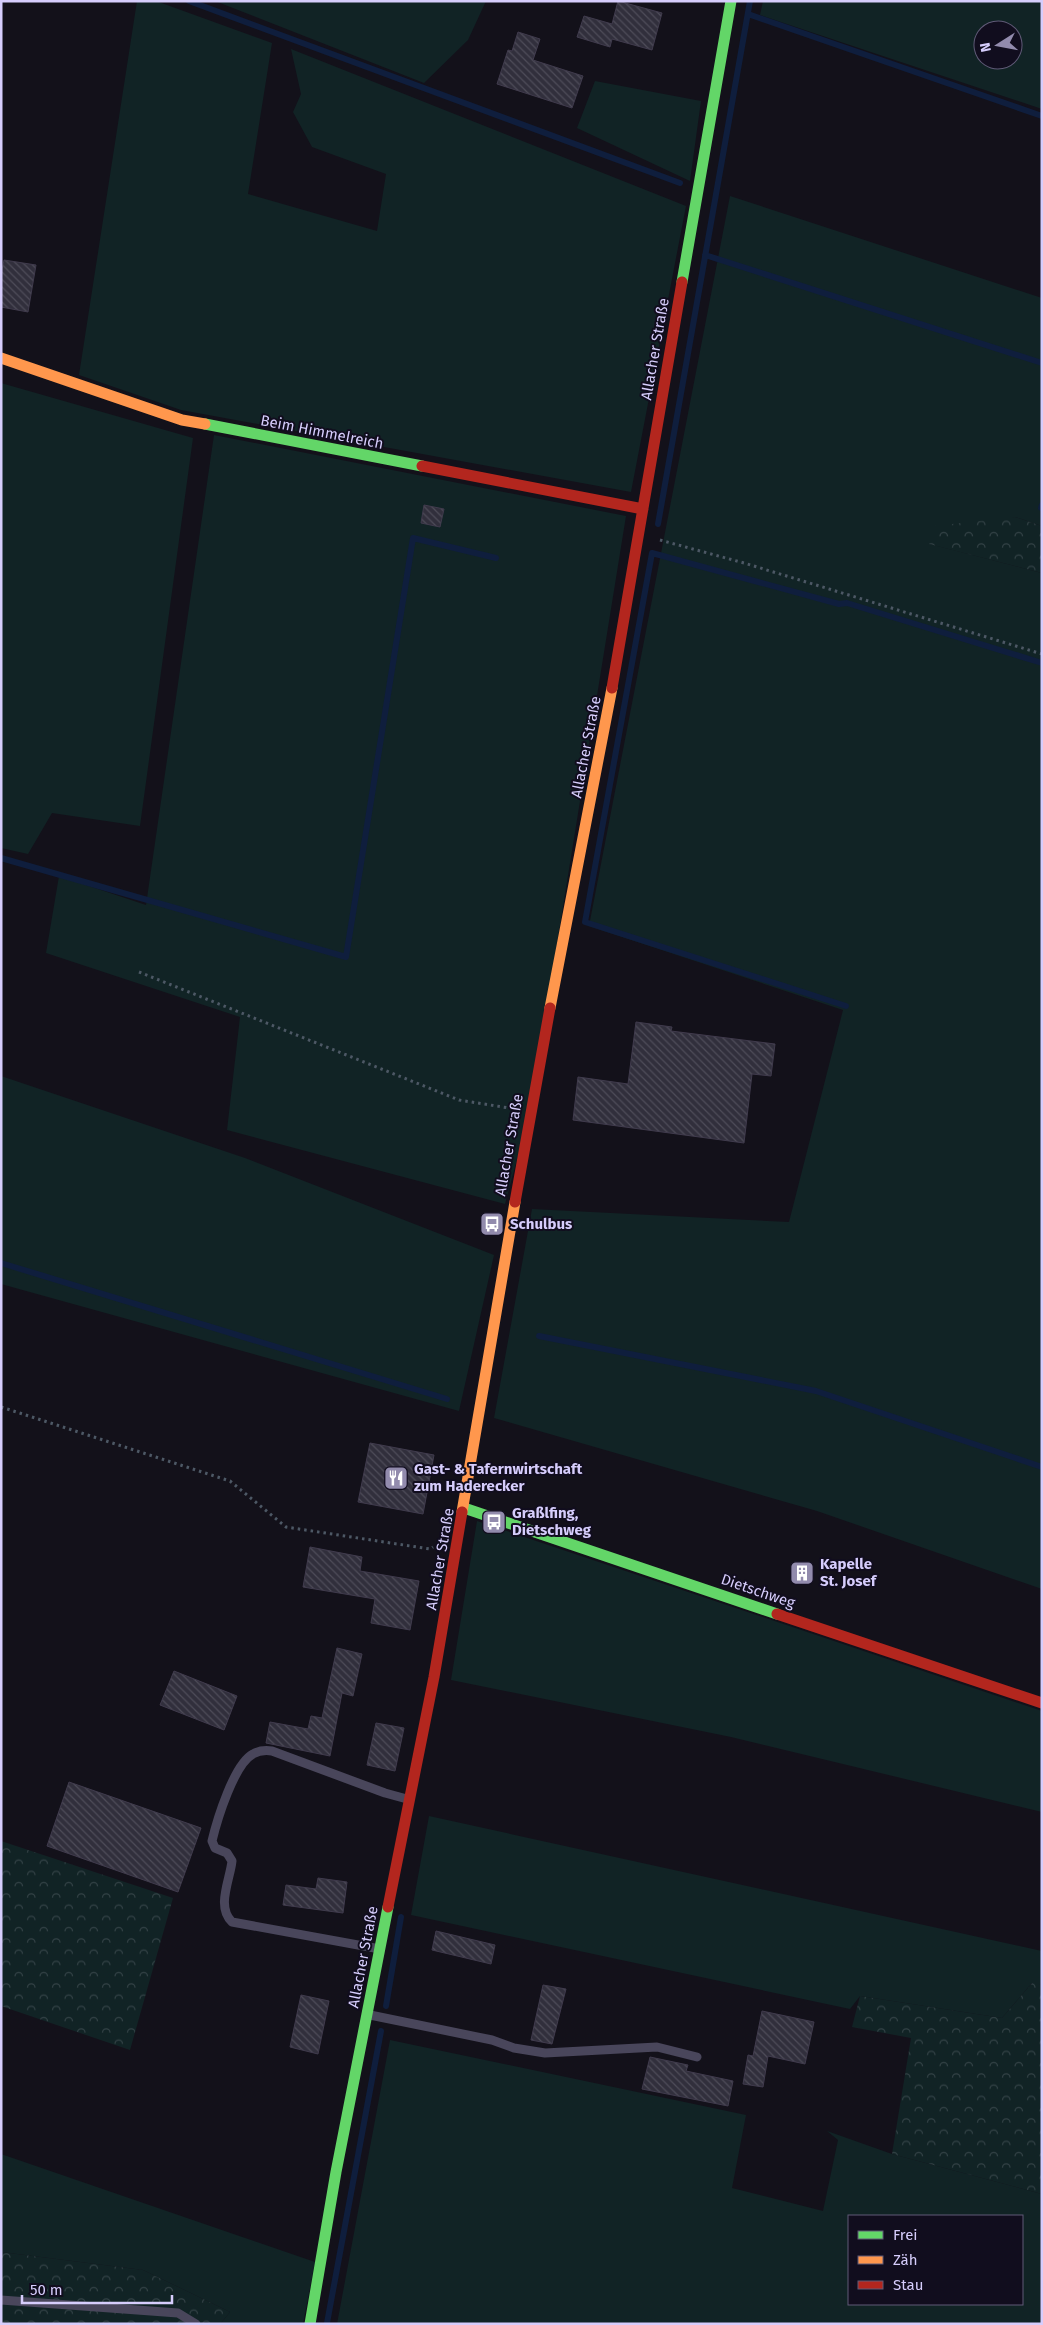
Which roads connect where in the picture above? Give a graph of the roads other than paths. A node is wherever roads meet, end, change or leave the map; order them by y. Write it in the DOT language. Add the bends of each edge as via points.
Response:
graph roads {
  1 [pos="731,1"];
  2 [pos="1,358"];
  3 [pos="643,509"];
  4 [pos="464,1508"];
  5 [pos="1042,1703"];
  6 [pos="410,1799"];
  7 [pos="380,1949"];
  8 [pos="367,2014"];
  9 [pos="697,2057"];
  10 [pos="1,2300"];
  11 [pos="196,2324"];
  12 [pos="310,2324"];
  1 -- 3 [label="street, Allacher Straße"];
  2 -- 3 [label="street, Beim Himmelreich" via="182,420"];
  3 -- 4 [label="street, Allacher Straße" via="596,777 530,1111"];
  4 -- 5 [label="street, Dietschweg"];
  4 -- 6 [label="street, Allacher Straße"];
  6 -- 7 [label="street, Allacher Straße"];
  6 -- 7 [label="lane" via="385,1793 272,1750 263,1750 242,1763 214,1831 212,1841 215,1848 227,1853 232,1861 224,1911 232,1922"];
  7 -- 8 [label="street, Allacher Straße"];
  8 -- 9 [label="lane" via="545,2053 658,2047"];
  8 -- 12 [label="street, Allacher Straße"];
  10 -- 11 [label="lane" via="178,2313"];
}
